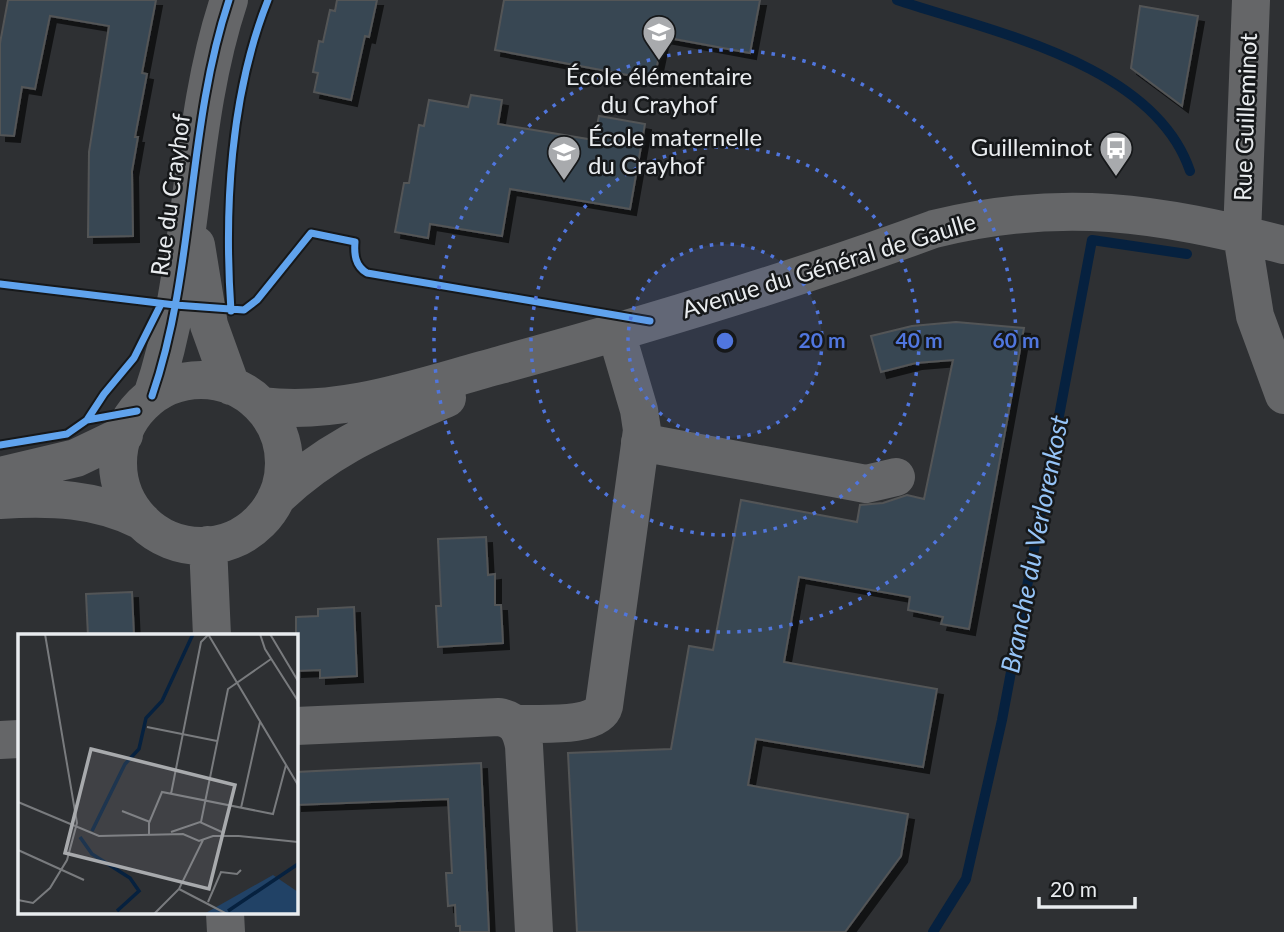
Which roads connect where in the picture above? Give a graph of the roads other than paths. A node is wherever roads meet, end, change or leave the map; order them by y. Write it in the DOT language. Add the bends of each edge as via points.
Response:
graph roads {
  1 [pos="229,0"];
  2 [pos="1251,0"];
  3 [pos="192,180"];
  4 [pos="1242,235"];
  5 [pos="1284,245"];
  6 [pos="601,337"];
  7 [pos="1284,395"];
  8 [pos="247,396"];
  9 [pos="152,397"];
  10 [pos="124,435"];
  11 [pos="640,442"];
  12 [pos="0,476"];
  13 [pos="896,477"];
  14 [pos="276,498"];
  15 [pos="0,500"];
  16 [pos="142,521"];
  17 [pos="208,545"];
  18 [pos="212,634"];
  19 [pos="516,724"];
  20 [pos="298,726"];
  21 [pos="18,739"];
  22 [pos="0,740"];
  23 [pos="225,914"];
  24 [pos="226,932"];
  25 [pos="534,932"];
  1 -- 3 [label="street, Rue du Crayhof" via="209,67"];
  2 -- 4 [label="street, Rue Guilleminot"];
  3 -- 8 [label="street, Rue du Crayhof" via="205,309 214,342"];
  3 -- 9 [label="street, Rue du Crayhof" via="175,305"];
  4 -- 5 [label="street, Avenue du Général de Gaulle"];
  4 -- 6 [label="street, Avenue du Général de Gaulle" via="1122,212 1058,209 981,218 934,229"];
  4 -- 7 [label="street, Rue Guilleminot" via="1255,316"];
  6 -- 8 [label="street, Avenue du Général de Gaulle" via="336,407 299,410"];
  6 -- 11 [label="street" via="639,410"];
  6 -- 14 [label="street, Avenue du Général de Gaulle" via="363,436 310,466"];
  8 -- 9 [label="street" via="206,380 187,381"];
  8 -- 14 [label="street" via="276,428 284,453"];
  9 -- 10 [label="street" via="133,416"];
  10 -- 12 [label="street" via="76,458"];
  10 -- 16 [label="street" via="118,460 120,480"];
  11 -- 13 [label="street" via="866,484"];
  11 -- 19 [label="street" via="603,711 582,722"];
  14 -- 17 [label="street" via="248,531"];
  15 -- 16 [label="street" via="81,500 121,510"];
  16 -- 17 [label="street" via="169,538"];
  17 -- 18 [label="street"];
  19 -- 20 [label="street" via="499,717"];
  19 -- 25 [label="street" via="526,756"];
  21 -- 22 [label="street"];
  23 -- 24 [label="street"];
}
